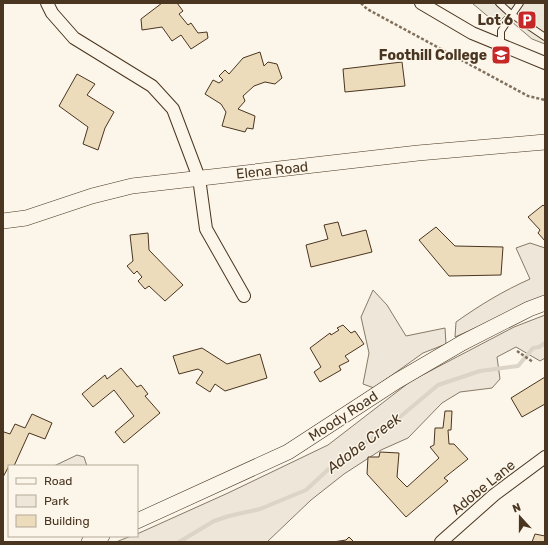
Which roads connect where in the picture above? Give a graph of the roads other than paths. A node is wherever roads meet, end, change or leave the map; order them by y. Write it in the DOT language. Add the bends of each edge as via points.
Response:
graph roads {
  1 [pos="47,3"];
  2 [pos="421,3"];
  3 [pos="499,3"];
  4 [pos="520,3"];
  5 [pos="511,14"];
  6 [pos="545,37"];
  7 [pos="501,46"];
  8 [pos="545,63"];
  9 [pos="545,142"];
  10 [pos="199,178"];
  11 [pos="3,221"];
  12 [pos="244,296"];
  13 [pos="545,303"];
  14 [pos="545,457"];
  15 [pos="138,520"];
  16 [pos="100,537"];
  17 [pos="89,542"];
  18 [pos="441,542"];
  1 -- 10 [label="street" via="52,13 74,38 152,86 173,109"];
  2 -- 7 [label="street" via="455,24"];
  3 -- 5 [label="lane"];
  4 -- 5 [label="lane"];
  5 -- 6 [label="lane"];
  5 -- 7 [label="lane" via="499,36"];
  7 -- 8 [label="street"];
  9 -- 10 [label="street, Elena Road" via="418,153"];
  10 -- 11 [label="street, Elena Road" via="132,186 26,218"];
  10 -- 12 [label="street" via="206,229"];
  13 -- 15 [label="street, Moody Road" via="462,343 397,381 288,452"];
  14 -- 18 [label="street, Adobe Lane" via="494,495"];
  16 -- 17 [label="street"];
}
